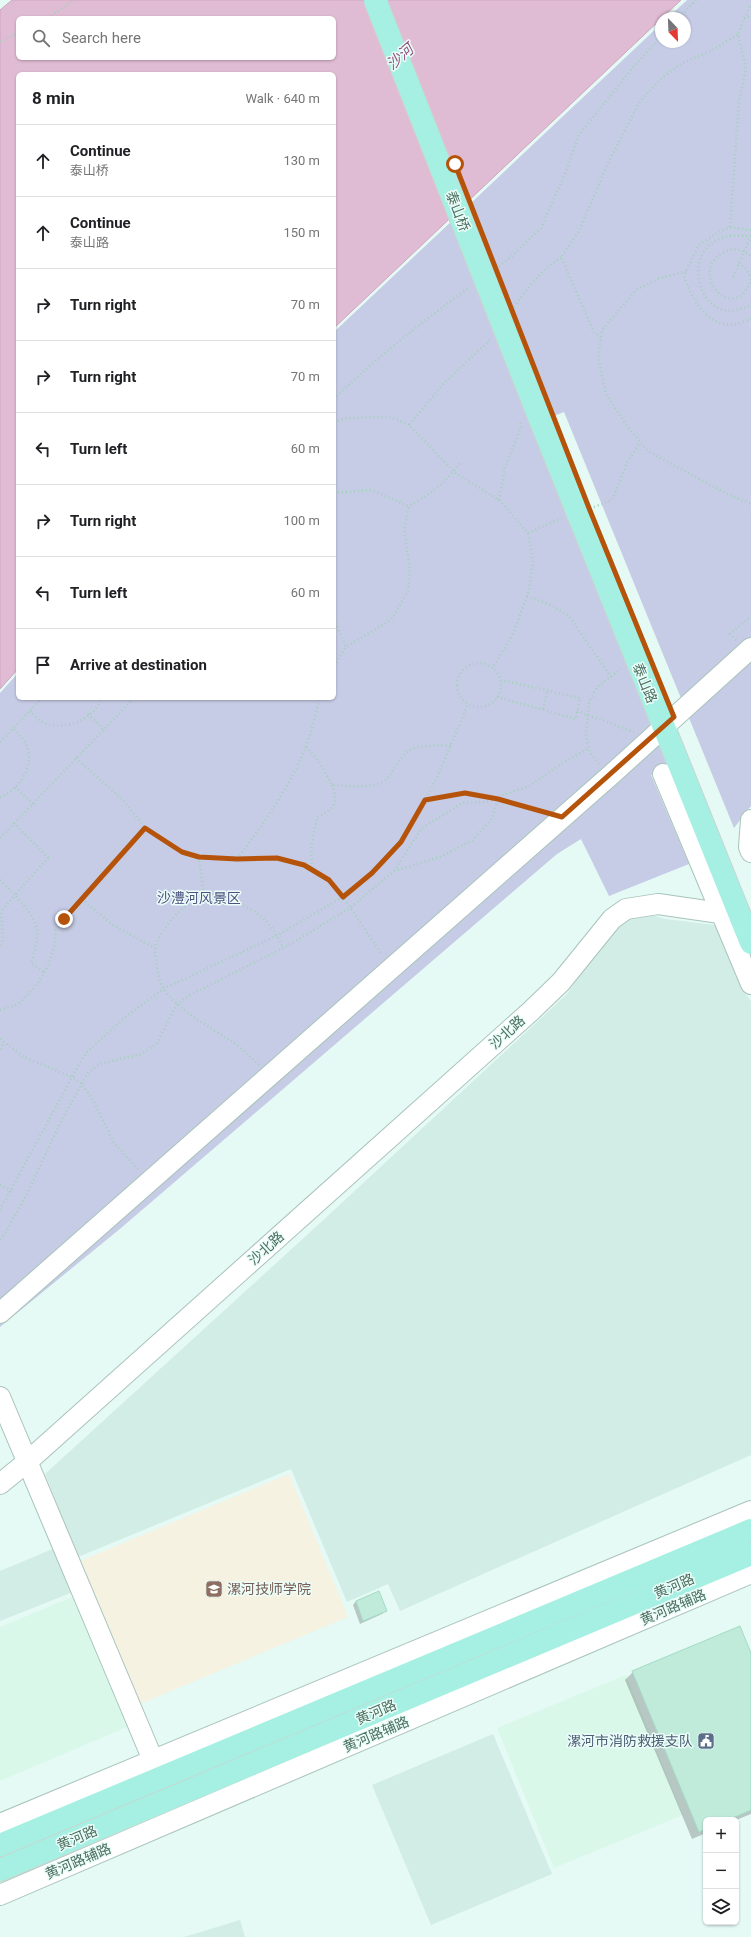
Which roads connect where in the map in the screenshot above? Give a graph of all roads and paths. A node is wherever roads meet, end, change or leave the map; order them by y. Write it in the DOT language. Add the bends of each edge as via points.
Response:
graph roads {
  1 [pos="75,0"];
  2 [pos="375,0"];
  3 [pos="392,0"];
  4 [pos="696,0"];
  5 [pos="751,4"];
  6 [pos="685,12"];
  7 [pos="51,16"];
  8 [pos="751,16"];
  9 [pos="744,18"];
  10 [pos="16,34"];
  11 [pos="738,34"];
  12 [pos="0,42"];
  13 [pos="655,44"];
  14 [pos="730,227"];
  15 [pos="751,230"];
  16 [pos="751,236"];
  17 [pos="744,251"];
  18 [pos="751,256"];
  19 [pos="561,257"];
  20 [pos="739,263"];
  21 [pos="495,269"];
  22 [pos="686,271"];
  23 [pos="733,277"];
  24 [pos="471,286"];
  25 [pos="751,304"];
  26 [pos="509,313"];
  27 [pos="751,319"];
  28 [pos="601,337"];
  29 [pos="495,346"];
  30 [pos="336,396"];
  31 [pos="538,418"];
  32 [pos="336,421"];
  33 [pos="409,425"];
  34 [pos="640,442"];
  35 [pos="461,461"];
  36 [pos="454,472"];
  37 [pos="336,493"];
  38 [pos="499,500"];
  39 [pos="751,504"];
  40 [pos="409,506"];
  41 [pos="589,508"];
  42 [pos="559,519"];
  43 [pos="528,533"];
  44 [pos="527,596"];
  45 [pos="751,616"];
  46 [pos="336,624"];
  47 [pos="346,648"];
  48 [pos="744,653"];
  49 [pos="336,663"];
  50 [pos="493,667"];
  51 [pos="625,675"];
  52 [pos="611,677"];
  53 [pos="501,680"];
  54 [pos="548,689"];
  55 [pos="497,697"];
  56 [pos="40,700"];
  57 [pos="100,700"];
  58 [pos="132,700"];
  59 [pos="319,700"];
  60 [pos="468,704"];
  61 [pos="542,709"];
  62 [pos="30,711"];
  63 [pos="577,711"];
  64 [pos="88,714"];
  65 [pos="586,714"];
  66 [pos="663,727"];
  67 [pos="13,729"];
  68 [pos="104,730"];
  69 [pos="0,742"];
  70 [pos="451,746"];
  71 [pos="306,747"];
  72 [pos="589,748"];
  73 [pos="76,758"];
  74 [pos="663,774"];
  75 [pos="608,777"];
  76 [pos="332,785"];
  77 [pos="15,787"];
  78 [pos="0,796"];
  79 [pos="498,799"];
  80 [pos="425,800"];
  81 [pos="33,804"];
  82 [pos="562,817"];
  83 [pos="751,820"];
  84 [pos="14,823"];
  85 [pos="145,828"];
  86 [pos="0,838"];
  87 [pos="750,849"];
  88 [pos="199,857"];
  89 [pos="237,859"];
  90 [pos="312,869"];
  91 [pos="394,871"];
  92 [pos="0,880"];
  93 [pos="15,895"];
  94 [pos="204,895"];
  95 [pos="343,897"];
  96 [pos="82,899"];
  97 [pos="751,903"];
  98 [pos="350,908"];
  99 [pos="720,913"];
  100 [pos="278,935"];
  101 [pos="751,943"];
  102 [pos="0,945"];
  103 [pos="155,948"];
  104 [pos="283,948"];
  105 [pos="392,968"];
  106 [pos="45,974"];
  107 [pos="751,984"];
  108 [pos="163,989"];
  109 [pos="177,1004"];
  110 [pos="0,1010"];
  111 [pos="0,1038"];
  112 [pos="4,1042"];
  113 [pos="0,1049"];
  114 [pos="270,1075"];
  115 [pos="72,1077"];
  116 [pos="81,1083"];
  117 [pos="149,1181"];
  118 [pos="0,1185"];
  119 [pos="12,1190"];
  120 [pos="0,1210"];
  121 [pos="0,1239"];
  122 [pos="0,1313"];
  123 [pos="0,1397"];
  124 [pos="27,1462"];
  125 [pos="0,1484"];
  126 [pos="751,1511"];
  127 [pos="751,1530"];
  128 [pos="751,1554"];
  129 [pos="751,1574"];
  130 [pos="153,1760"];
  131 [pos="0,1824"];
  132 [pos="0,1845"];
  133 [pos="0,1870"];
  134 [pos="0,1894"];
  1 -- 7 [label="path"];
  2 -- 31 [label="main road, 泰山桥, bridge"];
  3 -- 31 [label="main road, 泰山桥"];
  4 -- 6 [label="path"];
  5 -- 9 [label="path"];
  8 -- 9 [label="path"];
  9 -- 11 [label="path"];
  10 -- 12 [label="path"];
  11 -- 14 [label="path" via="746,69 739,100"];
  11 -- 19 [label="path" via="711,51 682,63 662,78 640,101 609,161 580,231"];
  13 -- 21 [label="path" via="578,136 567,169 541,228"];
  14 -- 15 [label="path"];
  14 -- 22 [label="path" via="698,246"];
  16 -- 17 [label="path"];
  16 -- 25 [label="path" via="729,236 711,243 700,257 697,276 704,296 714,306 730,311"];
  17 -- 18 [label="path"];
  17 -- 20 [label="path"];
  17 -- 20 [label="path" via="731,249 718,255 710,265 710,281 718,294 726,299 738,297 747,291 751,280"];
  19 -- 26 [label="path" via="527,288"];
  19 -- 28 [label="path" via="594,332"];
  20 -- 23 [label="path"];
  22 -- 27 [label="path" via="684,276 689,292 713,320 733,324"];
  22 -- 28 [label="path" via="636,290 602,330"];
  24 -- 30 [label="path" via="414,329"];
  28 -- 34 [label="path" via="598,357 606,394"];
  29 -- 33 [label="path" via="492,338 445,382"];
  31 -- 38 [label="path" via="521,427 505,468"];
  31 -- 41 [label="main road, 泰山路"];
  31 -- 66 [label="main road, 泰山路"];
  32 -- 33 [label="path" via="348,418 390,417"];
  33 -- 36 [label="path"];
  34 -- 39 [label="path" via="648,451 725,493"];
  34 -- 41 [label="path" via="627,462 612,500"];
  35 -- 36 [label="path"];
  36 -- 38 [label="path"];
  36 -- 40 [label="path" via="433,492"];
  37 -- 40 [label="path" via="371,490"];
  38 -- 43 [label="path"];
  40 -- 47 [label="path" via="404,530 410,568 408,592 391,620"];
  41 -- 66 [label="main road, 泰山路"];
  42 -- 43 [label="path"];
  43 -- 44 [label="path" via="533,559"];
  44 -- 50 [label="path" via="513,634"];
  44 -- 52 [label="path" via="551,604 569,616"];
  45 -- 48 [label="path" via="730,634"];
  46 -- 47 [label="path"];
  47 -- 49 [label="path"];
  48 -- 66 [label="street"];
  50 -- 53 [label="path"];
  50 -- 60 [label="path" via="481,663 463,670 457,688"];
  51 -- 52 [label="path" via="622,668"];
  52 -- 65 [label="path" via="597,687"];
  53 -- 54 [label="path"];
  53 -- 55 [label="path"];
  54 -- 61 [label="path"];
  54 -- 63 [label="path" via="580,698"];
  55 -- 60 [label="path" via="487,705"];
  55 -- 61 [label="path"];
  56 -- 62 [label="path"];
  57 -- 64 [label="path"];
  58 -- 68 [label="path"];
  59 -- 71 [label="path"];
  60 -- 70 [label="path"];
  61 -- 63 [label="path" via="576,719"];
  62 -- 64 [label="path" via="44,723 63,726 82,720"];
  62 -- 67 [label="path"];
  63 -- 65 [label="path"];
  64 -- 68 [label="path"];
  65 -- 66 [label="path"];
  65 -- 72 [label="path"];
  66 -- 75 [label="street"];
  66 -- 97 [label="main road, 泰山路"];
  66 -- 101 [label="main road, 泰山路"];
  67 -- 69 [label="path"];
  67 -- 77 [label="path" via="28,748 28,768"];
  68 -- 73 [label="path"];
  70 -- 76 [label="path" via="412,748 401,758 389,776 377,784"];
  70 -- 80 [label="path"];
  71 -- 76 [label="path" via="319,761"];
  71 -- 89 [label="path" via="266,820"];
  72 -- 75 [label="path"];
  72 -- 79 [label="path" via="529,786"];
  73 -- 81 [label="path"];
  73 -- 85 [label="path" via="123,800"];
  74 -- 99 [label="street"];
  75 -- 82 [label="street"];
  76 -- 90 [label="path" via="335,803 328,812 317,817 311,848"];
  77 -- 78 [label="path" via="6,795"];
  77 -- 81 [label="path"];
  79 -- 80 [label="path" via="465,793"];
  79 -- 82 [label="path"];
  79 -- 91 [label="path" via="492,818 473,840 440,857"];
  79 -- 91 [label="path" via="462,803 422,828"];
  80 -- 95 [label="path" via="401,842 372,873"];
  81 -- 84 [label="path"];
  82 -- 105 [label="street"];
  83 -- 87 [label="street"];
  84 -- 86 [label="path"];
  84 -- 93 [label="path" via="48,858"];
  85 -- 88 [label="path" via="182,852"];
  85 -- 96 [label="path"];
  88 -- 89 [label="path"];
  88 -- 94 [label="path"];
  89 -- 90 [label="path" via="277,858"];
  90 -- 95 [label="path" via="329,880"];
  91 -- 98 [label="path"];
  92 -- 93 [label="path"];
  93 -- 102 [label="path" via="1,912 3,940"];
  93 -- 106 [label="path" via="38,925 38,943 31,963"];
  94 -- 100 [label="path" via="243,905 260,913"];
  94 -- 103 [label="path" via="191,902 169,921"];
  95 -- 98 [label="path"];
  95 -- 100 [label="path"];
  96 -- 103 [label="path" via="113,925"];
  96 -- 106 [label="path" via="56,930"];
  98 -- 104 [label="path"];
  98 -- 105 [label="path"];
  99 -- 107 [label="street"];
  99 -- 124 [label="street, 沙北路" via="658,904 626,909 612,919 561,982 531,1011"];
  100 -- 104 [label="path"];
  100 -- 108 [label="path"];
  103 -- 108 [label="path" via="158,974"];
  104 -- 109 [label="path"];
  105 -- 114 [label="street"];
  106 -- 110 [label="path" via="19,1003"];
  108 -- 109 [label="path"];
  108 -- 115 [label="path" via="124,1018 87,1052"];
  109 -- 114 [label="path" via="235,1044"];
  109 -- 116 [label="path" via="157,1043 141,1054 100,1064 88,1073"];
  111 -- 112 [label="path"];
  112 -- 113 [label="path"];
  112 -- 115 [label="path" via="24,1057"];
  114 -- 117 [label="street"];
  115 -- 116 [label="path"];
  115 -- 119 [label="path"];
  116 -- 117 [label="path" via="93,1100 114,1143"];
  116 -- 121 [label="path" via="27,1194"];
  117 -- 122 [label="street"];
  118 -- 119 [label="path"];
  119 -- 120 [label="path"];
  123 -- 124 [label="street"];
  124 -- 125 [label="street, 沙北路"];
  124 -- 130 [label="street"];
  126 -- 130 [label="street"];
  127 -- 132 [label="main road, 黄河路"];
  128 -- 133 [label="main road, 黄河路"];
  129 -- 134 [label="street, 黄河路辅路"];
  130 -- 131 [label="street"];
}
